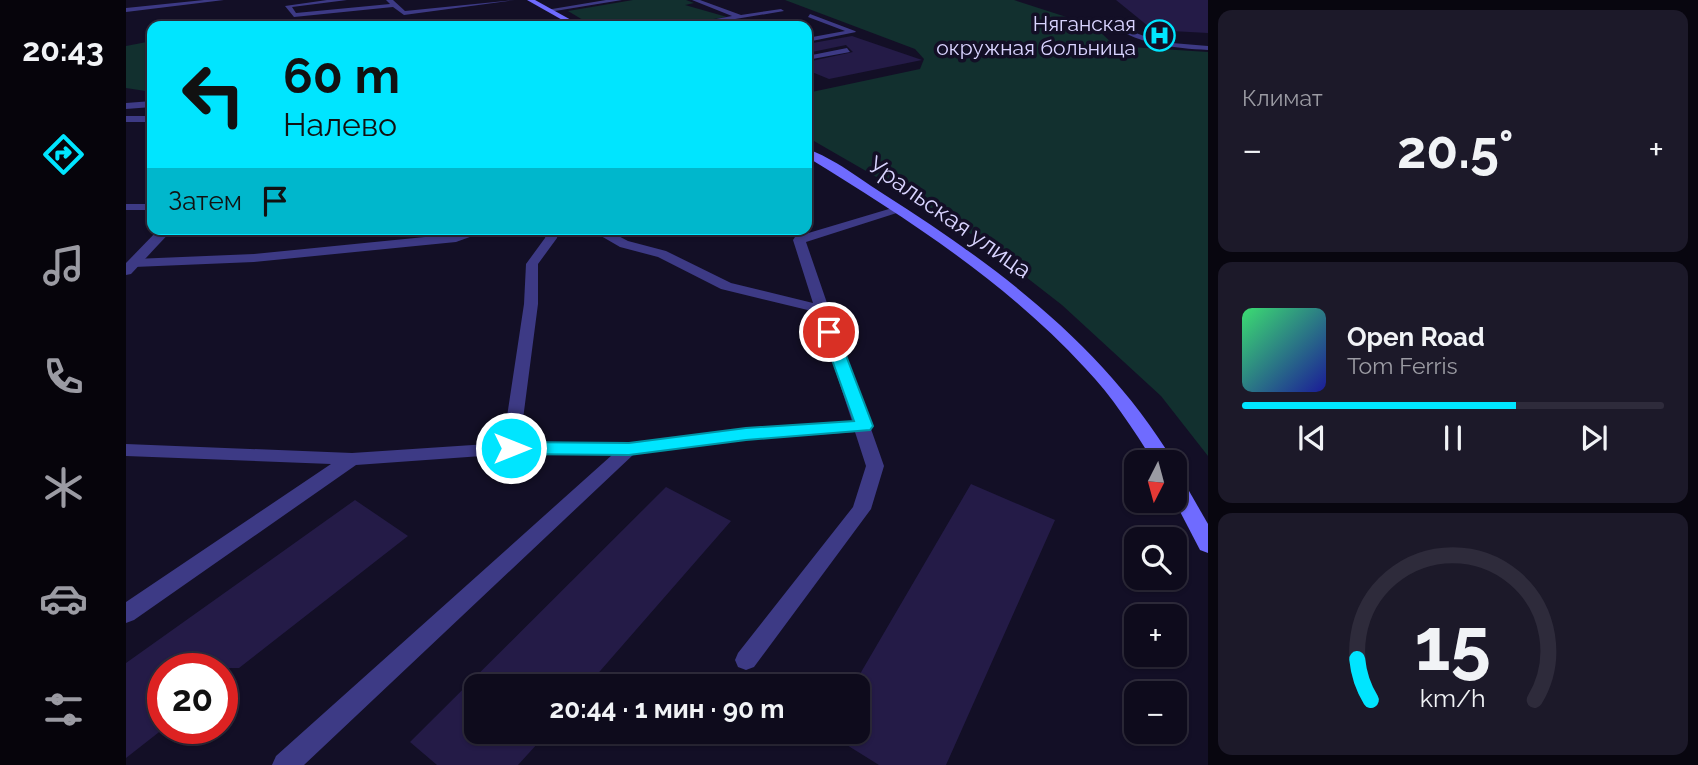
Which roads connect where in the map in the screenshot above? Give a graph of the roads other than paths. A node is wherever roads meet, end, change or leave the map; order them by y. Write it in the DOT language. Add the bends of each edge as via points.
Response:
graph roads {
  1 [pos="221,0"];
  2 [pos="344,0"];
  3 [pos="512,0"];
  4 [pos="530,0"];
  5 [pos="619,0"];
  6 [pos="695,0"];
  7 [pos="391,2"];
  8 [pos="126,9"];
  9 [pos="549,10"];
  10 [pos="780,11"];
  11 [pos="810,16"];
  12 [pos="740,17"];
  13 [pos="569,21"];
  14 [pos="716,21"];
  15 [pos="1114,25"];
  16 [pos="812,39"];
  17 [pos="1208,48"];
  18 [pos="847,50"];
  19 [pos="812,57"];
  20 [pos="147,104"];
  21 [pos="126,106"];
  22 [pos="126,119"];
  23 [pos="147,119"];
  24 [pos="812,155"];
  25 [pos="126,207"];
  26 [pos="147,207"];
  27 [pos="899,209"];
  28 [pos="161,235"];
  29 [pos="467,235"];
  30 [pos="552,235"];
  31 [pos="607,235"];
  32 [pos="130,267"];
  33 [pos="821,309"];
  34 [pos="864,426"];
  35 [pos="511,448"];
  36 [pos="629,449"];
  37 [pos="126,450"];
  38 [pos="1156,450"];
  39 [pos="352,459"];
  40 [pos="1187,506"];
  41 [pos="1208,544"];
  42 [pos="126,614"];
  43 [pos="746,660"];
  44 [pos="285,765"];
  1 -- 8 [label="lane"];
  2 -- 7 [label="lane" via="288,6 294,15"];
  3 -- 7 [label="lane" via="404,13"];
  4 -- 9 [label="street"];
  5 -- 9 [label="lane"];
  6 -- 12 [label="lane"];
  9 -- 13 [label="street"];
  10 -- 12 [label="lane"];
  11 -- 16 [label="lane" via="853,32"];
  12 -- 14 [label="lane"];
  15 -- 17 [label="lane" via="1133,38 1156,45"];
  18 -- 19 [label="lane"];
  20 -- 21 [label="lane"];
  22 -- 23 [label="lane"];
  24 -- 27 [label="street, Уральская улица"];
  25 -- 26 [label="lane"];
  27 -- 33 [label="lane" via="800,240"];
  27 -- 38 [label="street, Уральская улица" via="978,263 1065,337 1105,378"];
  28 -- 32 [label="street"];
  29 -- 32 [label="lane"];
  30 -- 35 [label="lane" via="532,264 531,304"];
  31 -- 33 [label="lane" via="662,254 726,286"];
  33 -- 34 [label="lane"];
  34 -- 36 [label="lane" via="746,434"];
  34 -- 43 [label="lane" via="875,466 862,509"];
  35 -- 36 [label="lane"];
  35 -- 39 [label="lane"];
  36 -- 44 [label="lane"];
  37 -- 39 [label="lane"];
  39 -- 42 [label="lane"];
  40 -- 41 [label="street"];
}
